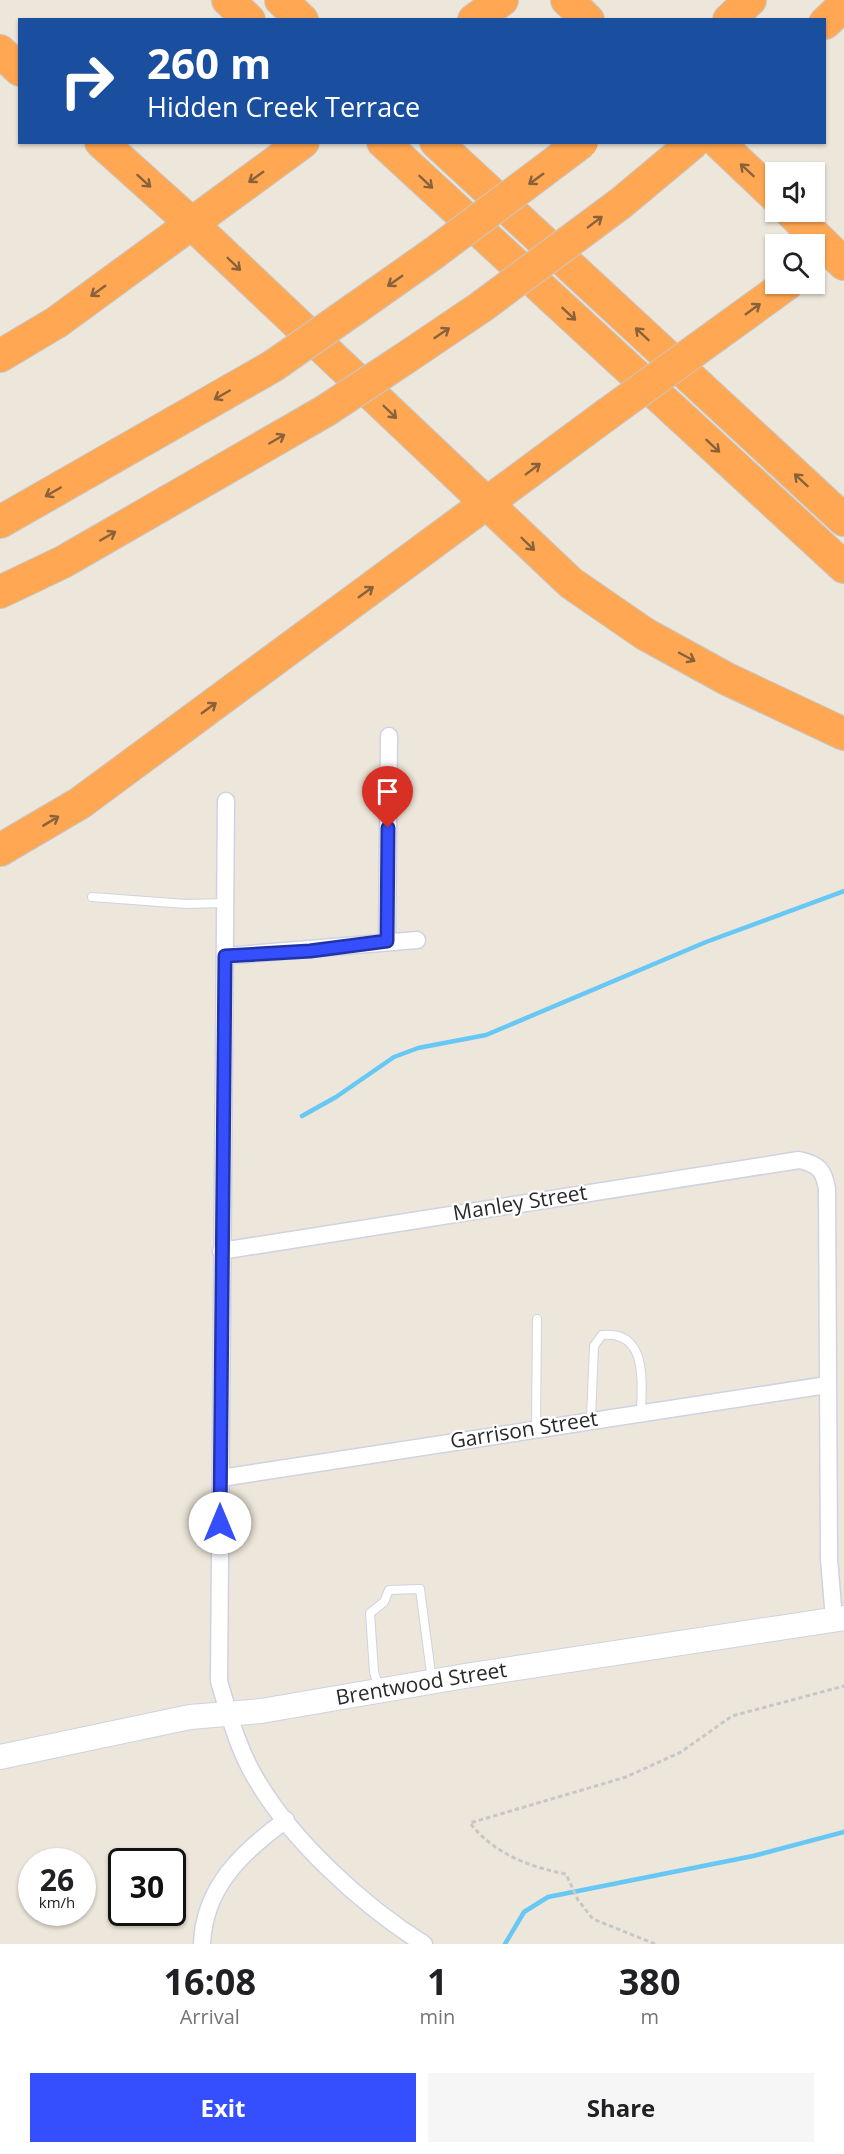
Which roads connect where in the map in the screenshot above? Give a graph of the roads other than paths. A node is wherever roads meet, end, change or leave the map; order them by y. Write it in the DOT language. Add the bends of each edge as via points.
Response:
graph roads {
  1 [pos="228,0"];
  2 [pos="280,0"];
  3 [pos="502,0"];
  4 [pos="567,0"];
  5 [pos="750,0"];
  6 [pos="844,5"];
  7 [pos="247,18"];
  8 [pos="300,18"];
  9 [pos="477,18"];
  10 [pos="586,18"];
  11 [pos="731,18"];
  12 [pos="826,22"];
  13 [pos="0,51"];
  14 [pos="18,68"];
  15 [pos="103,144"];
  16 [pos="300,144"];
  17 [pos="385,144"];
  18 [pos="438,144"];
  19 [pos="579,144"];
  20 [pos="692,144"];
  21 [pos="720,144"];
  22 [pos="765,187"];
  23 [pos="801,222"];
  24 [pos="192,223"];
  25 [pos="834,255"];
  26 [pos="773,294"];
  27 [pos="0,356"];
  28 [pos="486,504"];
  29 [pos="844,520"];
  30 [pos="0,522"];
  31 [pos="63,562"];
  32 [pos="844,567"];
  33 [pos="0,592"];
  34 [pos="0,602"];
  35 [pos="728,679"];
  36 [pos="844,734"];
  37 [pos="389,736"];
  38 [pos="844,757"];
  39 [pos="226,801"];
  40 [pos="0,850"];
  41 [pos="92,897"];
  42 [pos="225,903"];
  43 [pos="417,940"];
  44 [pos="387,941"];
  45 [pos="225,956"];
  46 [pos="221,1251"];
  47 [pos="537,1319"];
  48 [pos="827,1385"];
  49 [pos="641,1412"];
  50 [pos="591,1419"];
  51 [pos="536,1428"];
  52 [pos="221,1478"];
  53 [pos="839,1618"];
  54 [pos="432,1682"];
  55 [pos="380,1691"];
  56 [pos="228,1714"];
  57 [pos="0,1757"];
  58 [pos="286,1820"];
  59 [pos="202,1944"];
  60 [pos="424,1944"];
  1 -- 7 [label="highway"];
  2 -- 8 [label="highway"];
  3 -- 9 [label="highway"];
  4 -- 10 [label="highway"];
  5 -- 11 [label="highway"];
  6 -- 12 [label="highway"];
  13 -- 14 [label="highway"];
  15 -- 24 [label="highway, one-way"];
  16 -- 24 [label="highway, one-way"];
  17 -- 32 [label="highway, one-way"];
  29 -- 18 [label="highway, one-way"];
  19 -- 30 [label="highway, one-way, bridge" via="273,366"];
  31 -- 20 [label="highway, one-way, bridge" via="325,411 404,359 621,203"];
  22 -- 21 [label="highway, one-way"];
  23 -- 25 [label="highway"];
  24 -- 27 [label="highway, one-way" via="57,322"];
  24 -- 28 [label="highway, one-way"];
  28 -- 26 [label="highway, one-way, bridge"];
  28 -- 35 [label="highway, one-way" via="590,597 645,634"];
  40 -- 28 [label="highway, one-way" via="80,803"];
  31 -- 33 [label="highway"];
  31 -- 34 [label="highway"];
  35 -- 36 [label="highway"];
  35 -- 38 [label="highway"];
  37 -- 44 [label="street"];
  39 -- 42 [label="street"];
  41 -- 42 [label="lane"];
  42 -- 45 [label="street"];
  43 -- 44 [label="street"];
  44 -- 45 [label="street"];
  45 -- 46 [label="street"];
  46 -- 48 [label="street, Manley Street" via="799,1160 814,1163 824,1173 827,1189"];
  46 -- 52 [label="street"];
  47 -- 51 [label="lane"];
  48 -- 49 [label="street, Garrison Street"];
  48 -- 53 [label="street" via="828,1559"];
  49 -- 50 [label="street, Garrison Street"];
  49 -- 50 [label="lane" via="639,1362 632,1342 618,1333 602,1335 594,1346"];
  50 -- 51 [label="street, Garrison Street"];
  51 -- 52 [label="street, Garrison Street"];
  52 -- 56 [label="street" via="219,1681"];
  53 -- 54 [label="main road, Brentwood Street"];
  54 -- 55 [label="main road, Brentwood Street"];
  54 -- 55 [label="lane" via="420,1589 389,1590 384,1602 370,1613 374,1672"];
  55 -- 56 [label="main road, Brentwood Street"];
  56 -- 57 [label="main road, Brentwood Street" via="190,1717"];
  56 -- 58 [label="street" via="256,1780"];
  58 -- 59 [label="street" via="239,1858 223,1878 209,1904"];
  58 -- 60 [label="street" via="309,1850 376,1911"];
}
